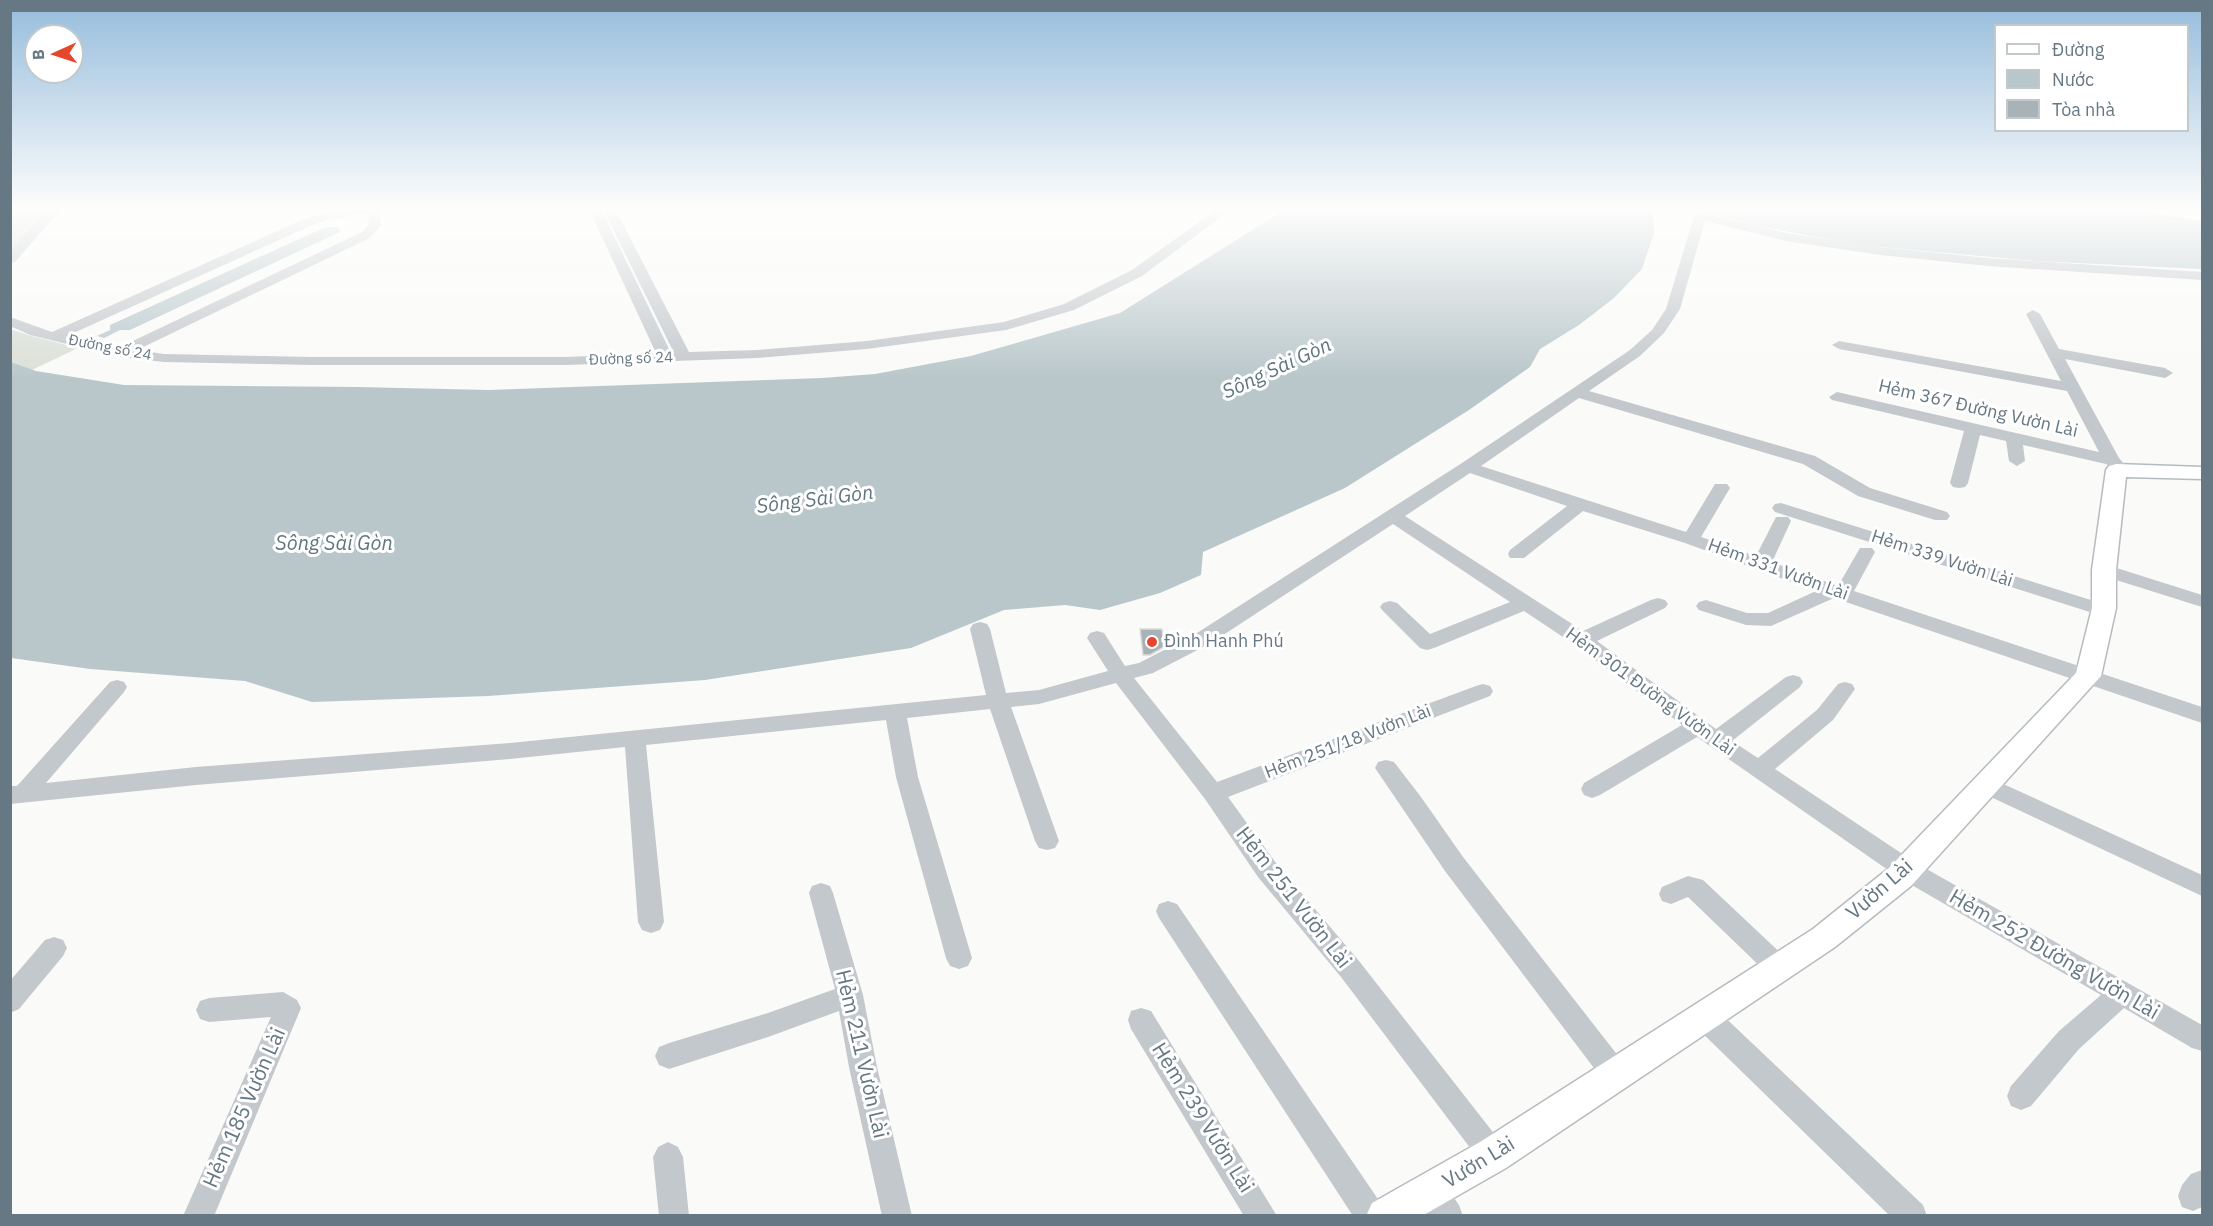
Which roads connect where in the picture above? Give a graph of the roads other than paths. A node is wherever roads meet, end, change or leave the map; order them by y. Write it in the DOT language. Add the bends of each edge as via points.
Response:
graph roads {
  1 [pos="214,264"];
  2 [pos="305,264"];
  3 [pos="621,264"];
  4 [pos="637,264"];
  5 [pos="1149,264"];
  6 [pos="1686,264"];
  7 [pos="2022,264"];
  8 [pos="2202,276"];
  9 [pos="2033,314"];
  10 [pos="10,321"];
  11 [pos="54,336"];
  12 [pos="1839,345"];
  13 [pos="120,353"];
  14 [pos="2057,353"];
  15 [pos="684,357"];
  16 [pos="666,358"];
  17 [pos="2165,373"];
  18 [pos="2071,387"];
  19 [pos="1579,393"];
  20 [pos="1837,397"];
  21 [pos="1973,429"];
  22 [pos="2014,438"];
  23 [pos="2017,461"];
  24 [pos="2116,465"];
  25 [pos="1468,467"];
  26 [pos="2202,473"];
  27 [pos="1959,483"];
  28 [pos="1721,488"];
  29 [pos="1580,505"];
  30 [pos="1392,515"];
  31 [pos="1941,516"];
  32 [pos="1691,539"];
  33 [pos="1866,552"];
  34 [pos="1517,554"];
  35 [pos="1762,564"];
  36 [pos="2104,570"];
  37 [pos="1838,592"];
  38 [pos="2202,601"];
  39 [pos="1526,603"];
  40 [pos="1658,604"];
  41 [pos="1706,606"];
  42 [pos="1390,607"];
  43 [pos="2103,610"];
  44 [pos="980,629"];
  45 [pos="1097,638"];
  46 [pos="1582,640"];
  47 [pos="1121,676"];
  48 [pos="2088,676"];
  49 [pos="1793,682"];
  50 [pos="117,687"];
  51 [pos="1845,690"];
  52 [pos="1483,691"];
  53 [pos="998,702"];
  54 [pos="895,711"];
  55 [pos="2202,715"];
  56 [pos="1698,726"];
  57 [pos="635,739"];
  58 [pos="1716,741"];
  59 [pos="1386,768"];
  60 [pos="1759,771"];
  61 [pos="1986,785"];
  62 [pos="1592,789"];
  63 [pos="1213,793"];
  64 [pos="16,795"];
  65 [pos="1047,841"];
  66 [pos="1907,870"];
  67 [pos="2202,886"];
  68 [pos="821,893"];
  69 [pos="1671,894"];
  70 [pos="1168,911"];
  71 [pos="651,922"];
  72 [pos="54,948"];
  73 [pos="959,958"];
  74 [pos="1779,968"];
  75 [pos="2121,994"];
  76 [pos="850,995"];
  77 [pos="10,1001"];
  78 [pos="209,1010"];
  79 [pos="1705,1017"];
  80 [pos="1141,1020"];
  81 [pos="2202,1040"];
  82 [pos="669,1056"];
  83 [pos="1616,1075"];
  84 [pos="2021,1096"];
  85 [pos="1493,1155"];
  86 [pos="668,1157"];
  87 [pos="1440,1204"];
  88 [pos="198,1215"];
  89 [pos="675,1215"];
  90 [pos="897,1215"];
  91 [pos="1262,1215"];
  92 [pos="1371,1215"];
  93 [pos="1385,1215"];
  94 [pos="1912,1215"];
  1 -- 11 [label="street"];
  2 -- 13 [label="street"];
  3 -- 16 [label="street"];
  4 -- 15 [label="street"];
  5 -- 15 [label="street, Đường số 24" via="1098,294 1034,319 867,345"];
  6 -- 19 [label="street" via="1673,309 1657,333"];
  7 -- 8 [label="street"];
  9 -- 14 [label="street"];
  10 -- 11 [label="street, Đường số 24"];
  11 -- 13 [label="street, Đường số 24"];
  12 -- 18 [label="street"];
  13 -- 16 [label="street, Đường số 24" via="164,358 325,361"];
  14 -- 17 [label="street"];
  14 -- 18 [label="street"];
  15 -- 16 [label="street, Đường số 24"];
  18 -- 24 [label="street"];
  19 -- 25 [label="street"];
  19 -- 31 [label="street" via="1809,460 1864,492"];
  20 -- 21 [label="street, Hẻm 367 Đường Vườn Lài"];
  21 -- 22 [label="street, Hẻm 367 Đường Vườn Lài"];
  21 -- 27 [label="street"];
  22 -- 23 [label="street"];
  22 -- 24 [label="street, Hẻm 367 Đường Vườn Lài"];
  24 -- 26 [label="main road"];
  24 -- 36 [label="main road"];
  25 -- 29 [label="street, Hẻm 331 Vườn Lài"];
  25 -- 30 [label="street"];
  28 -- 32 [label="street"];
  29 -- 32 [label="street, Hẻm 331 Vườn Lài"];
  29 -- 34 [label="street"];
  30 -- 39 [label="street, Hẻm 301 Đường Vườn Lài"];
  30 -- 47 [label="street" via="1204,638 1146,668"];
  32 -- 35 [label="street, Hẻm 331 Vườn Lài"];
  33 -- 37 [label="street"];
  35 -- 37 [label="street, Hẻm 331 Vườn Lài"];
  35 -- 43 [label="street, Hẻm 339 Vườn Lài" via="1782,514"];
  36 -- 38 [label="street"];
  36 -- 43 [label="main road"];
  37 -- 41 [label="street" via="1771,620 1746,619"];
  37 -- 48 [label="street, Hẻm 331 Vườn Lài"];
  39 -- 42 [label="street" via="1427,643"];
  39 -- 46 [label="street, Hẻm 301 Đường Vườn Lài"];
  40 -- 46 [label="street"];
  43 -- 48 [label="main road"];
  44 -- 53 [label="street"];
  45 -- 47 [label="street, Hẻm 251 Vườn Lài"];
  46 -- 56 [label="street, Hẻm 301 Đường Vườn Lài"];
  47 -- 53 [label="street" via="1038,697"];
  47 -- 63 [label="street, Hẻm 251 Vườn Lài"];
  48 -- 55 [label="street, Hẻm 331 Vườn Lài"];
  48 -- 61 [label="main road, Vườn Lài"];
  49 -- 58 [label="street"];
  50 -- 64 [label="street"];
  51 -- 60 [label="street" via="1825,715"];
  52 -- 63 [label="street, Hẻm 251/18 Vườn Lài"];
  53 -- 54 [label="street"];
  53 -- 65 [label="street"];
  54 -- 57 [label="street"];
  54 -- 73 [label="street" via="907,777"];
  56 -- 58 [label="street, Hẻm 301 Đường Vườn Lài"];
  56 -- 62 [label="street"];
  57 -- 64 [label="street"];
  57 -- 71 [label="street"];
  58 -- 60 [label="street, Hẻm 301 Đường Vườn Lài"];
  59 -- 83 [label="street" via="1454,864"];
  60 -- 66 [label="street, Hẻm 301 Đường Vườn Lài"];
  61 -- 66 [label="main road, Vườn Lài"];
  61 -- 67 [label="street"];
  63 -- 85 [label="street, Hẻm 251 Vườn Lài" via="1267,870 1350,969"];
  66 -- 74 [label="main road, Vườn Lài" via="1824,938"];
  66 -- 75 [label="street, Hẻm 252 Đường Vườn Lài"];
  68 -- 76 [label="street, Hẻm 211 Vườn Lài"];
  69 -- 74 [label="street" via="1694,887"];
  70 -- 92 [label="street"];
  72 -- 77 [label="street"];
  74 -- 79 [label="main road, Vườn Lài"];
  75 -- 81 [label="street, Hẻm 252 Đường Vườn Lài"];
  75 -- 84 [label="street" via="2069,1040"];
  76 -- 82 [label="street"];
  76 -- 90 [label="street, Hẻm 211 Vườn Lài"];
  78 -- 88 [label="street, Hẻm 185 Vườn Lài" via="283,1004 288,1008"];
  79 -- 83 [label="main road, Vườn Lài"];
  79 -- 94 [label="street"];
  80 -- 91 [label="street, Hẻm 239 Vườn Lài"];
  83 -- 85 [label="main road, Vườn Lài"];
  85 -- 87 [label="main road, Vườn Lài"];
  86 -- 89 [label="street"];
  87 -- 93 [label="main road, Vườn Lài"];
}
